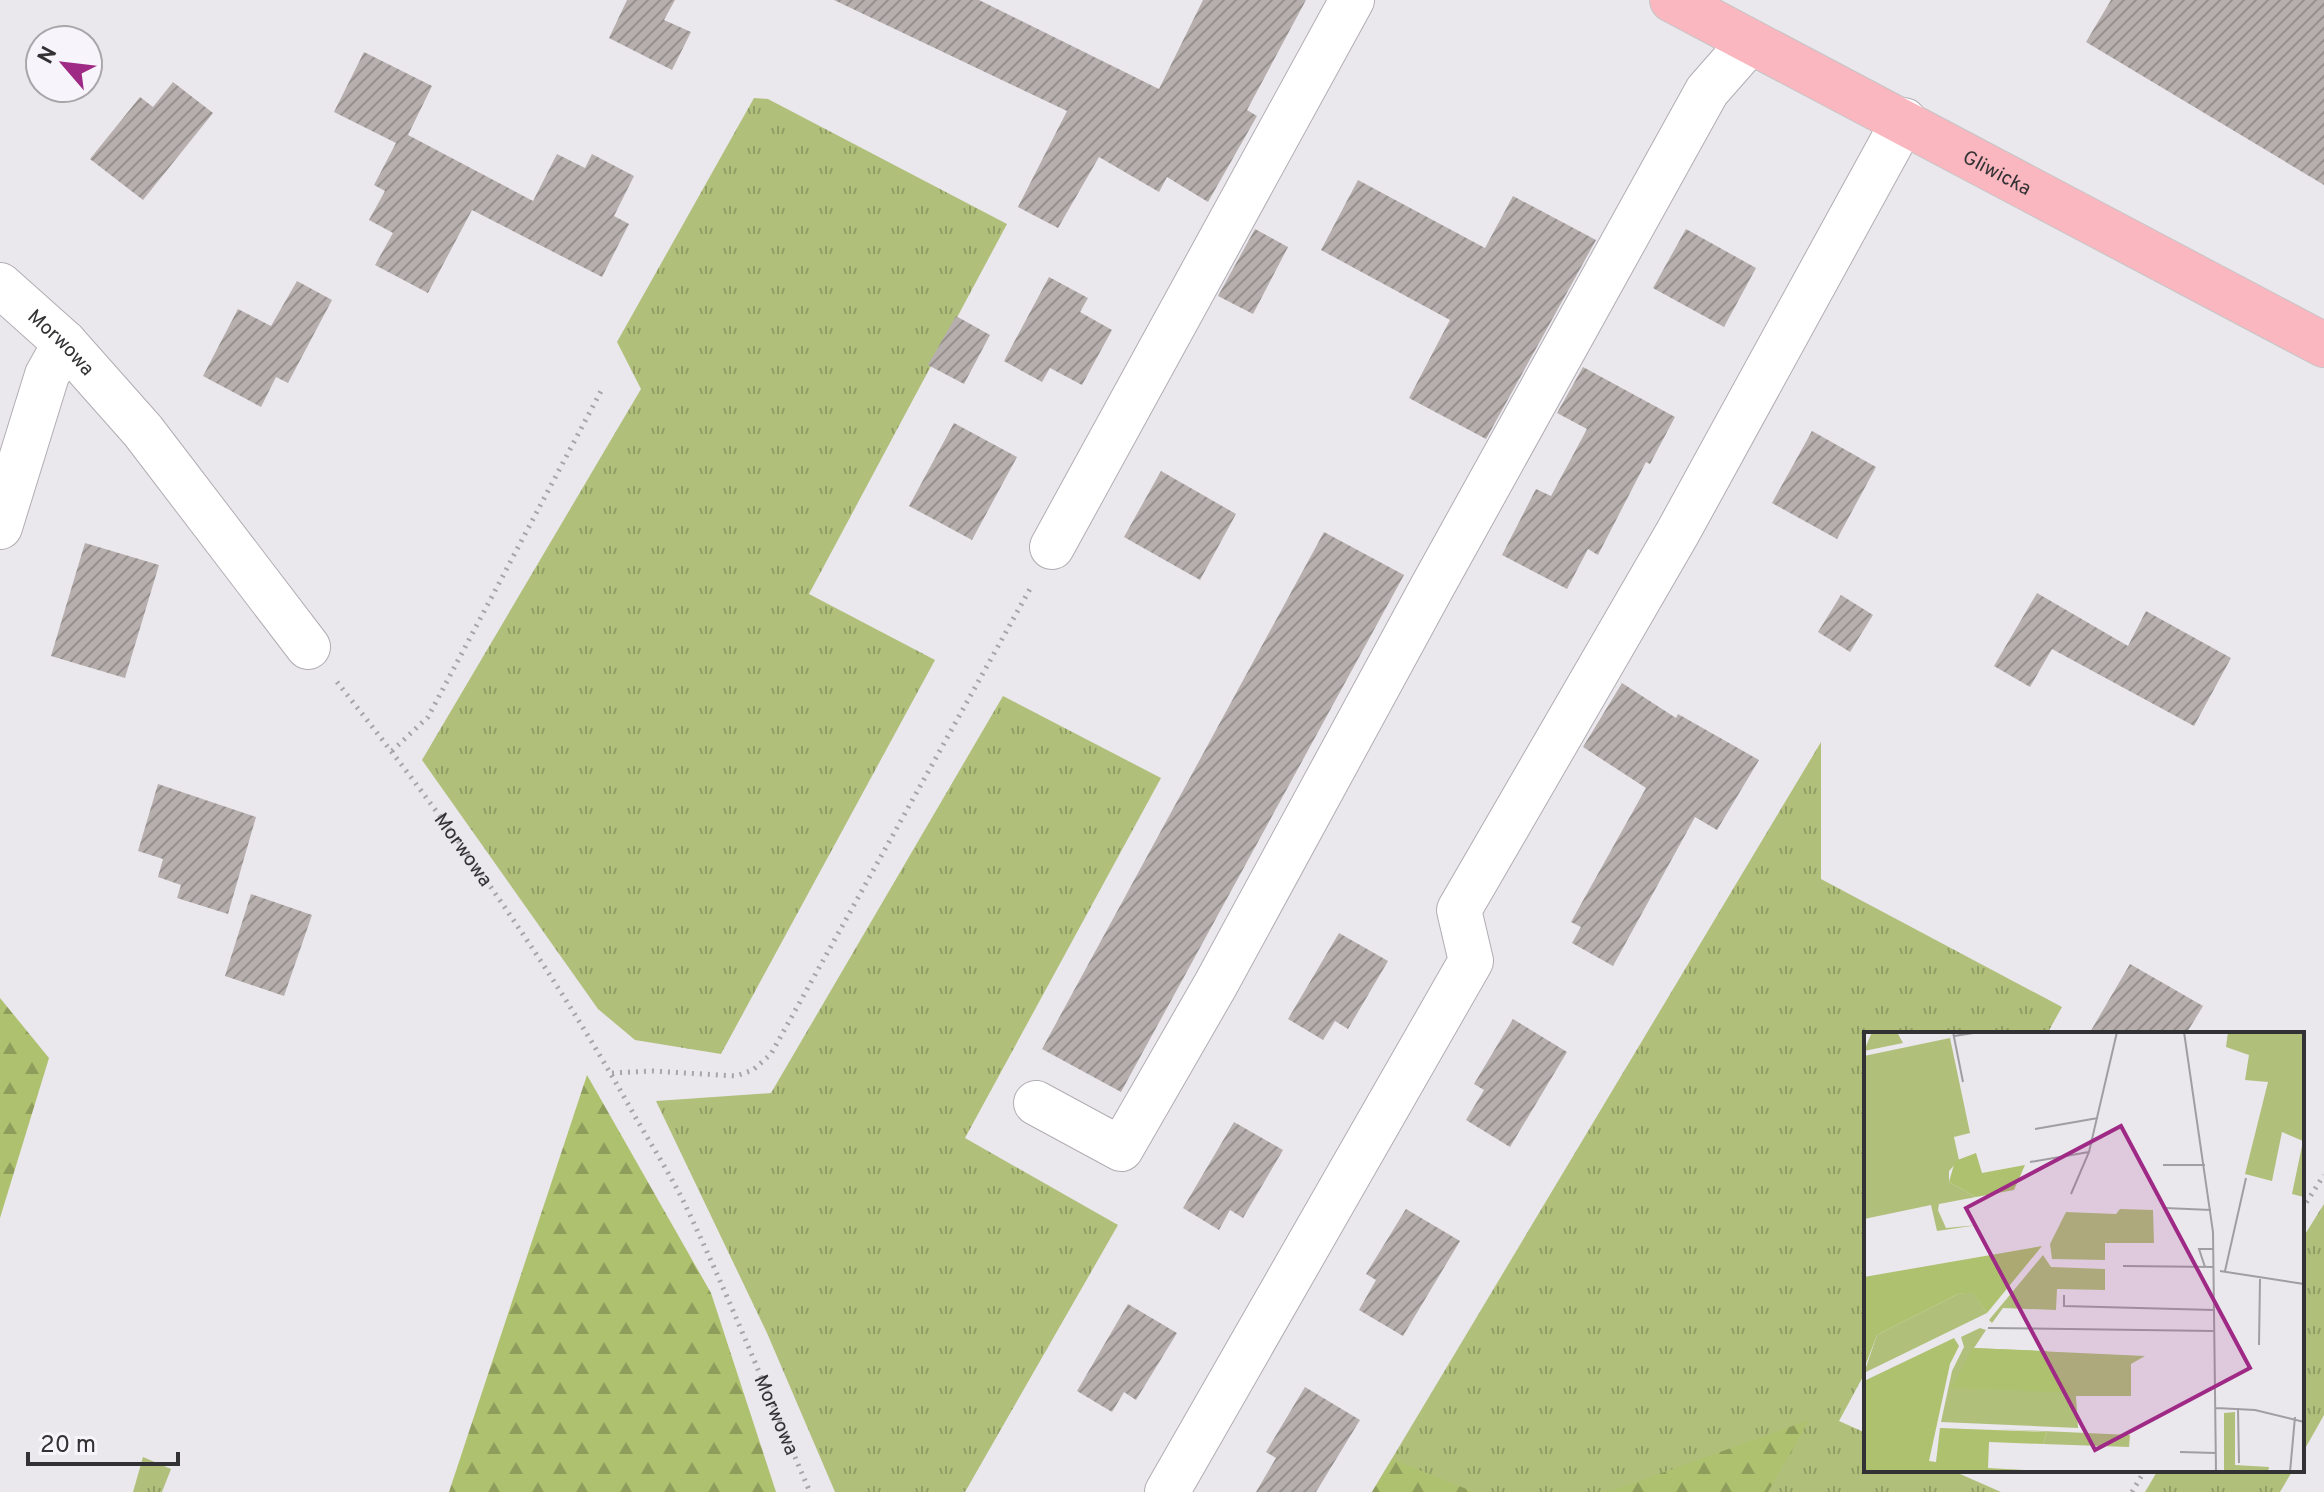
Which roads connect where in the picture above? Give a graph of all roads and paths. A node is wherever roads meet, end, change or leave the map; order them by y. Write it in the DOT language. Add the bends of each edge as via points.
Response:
graph roads {
  1 [pos="1352,0"];
  2 [pos="1672,0"];
  3 [pos="1750,42"];
  4 [pos="1904,120"];
  5 [pos="0,285"];
  6 [pos="65,343"];
  7 [pos="2324,345"];
  8 [pos="601,391"];
  9 [pos="0,527"];
  10 [pos="1042,566"];
  11 [pos="308,647"];
  12 [pos="392,751"];
  13 [pos="612,1073"];
  14 [pos="1036,1103"];
  15 [pos="2324,1175"];
  16 [pos="2304,1206"];
  17 [pos="2144,1472"];
  18 [pos="810,1492"];
  19 [pos="1167,1492"];
  20 [pos="2132,1492"];
  1 -- 10 [label="street"];
  2 -- 3 [label="main road, Gliwicka"];
  3 -- 4 [label="main road, Gliwicka"];
  3 -- 14 [label="street" via="1707,91 1121,1149"];
  4 -- 7 [label="main road, Gliwicka"];
  4 -- 19 [label="street" via="1678,532 1459,910 1471,961"];
  5 -- 6 [label="street, Morwowa"];
  6 -- 9 [label="street" via="47,375"];
  6 -- 11 [label="street, Morwowa" via="143,431"];
  8 -- 12 [label="path" via="428,717"];
  10 -- 13 [label="path" via="771,1054 736,1076"];
  11 -- 12 [label="path, Morwowa"];
  12 -- 13 [label="path, Morwowa" via="566,996"];
  13 -- 18 [label="path, Morwowa" via="689,1213"];
  15 -- 16 [label="path"];
  17 -- 20 [label="path"];
}
